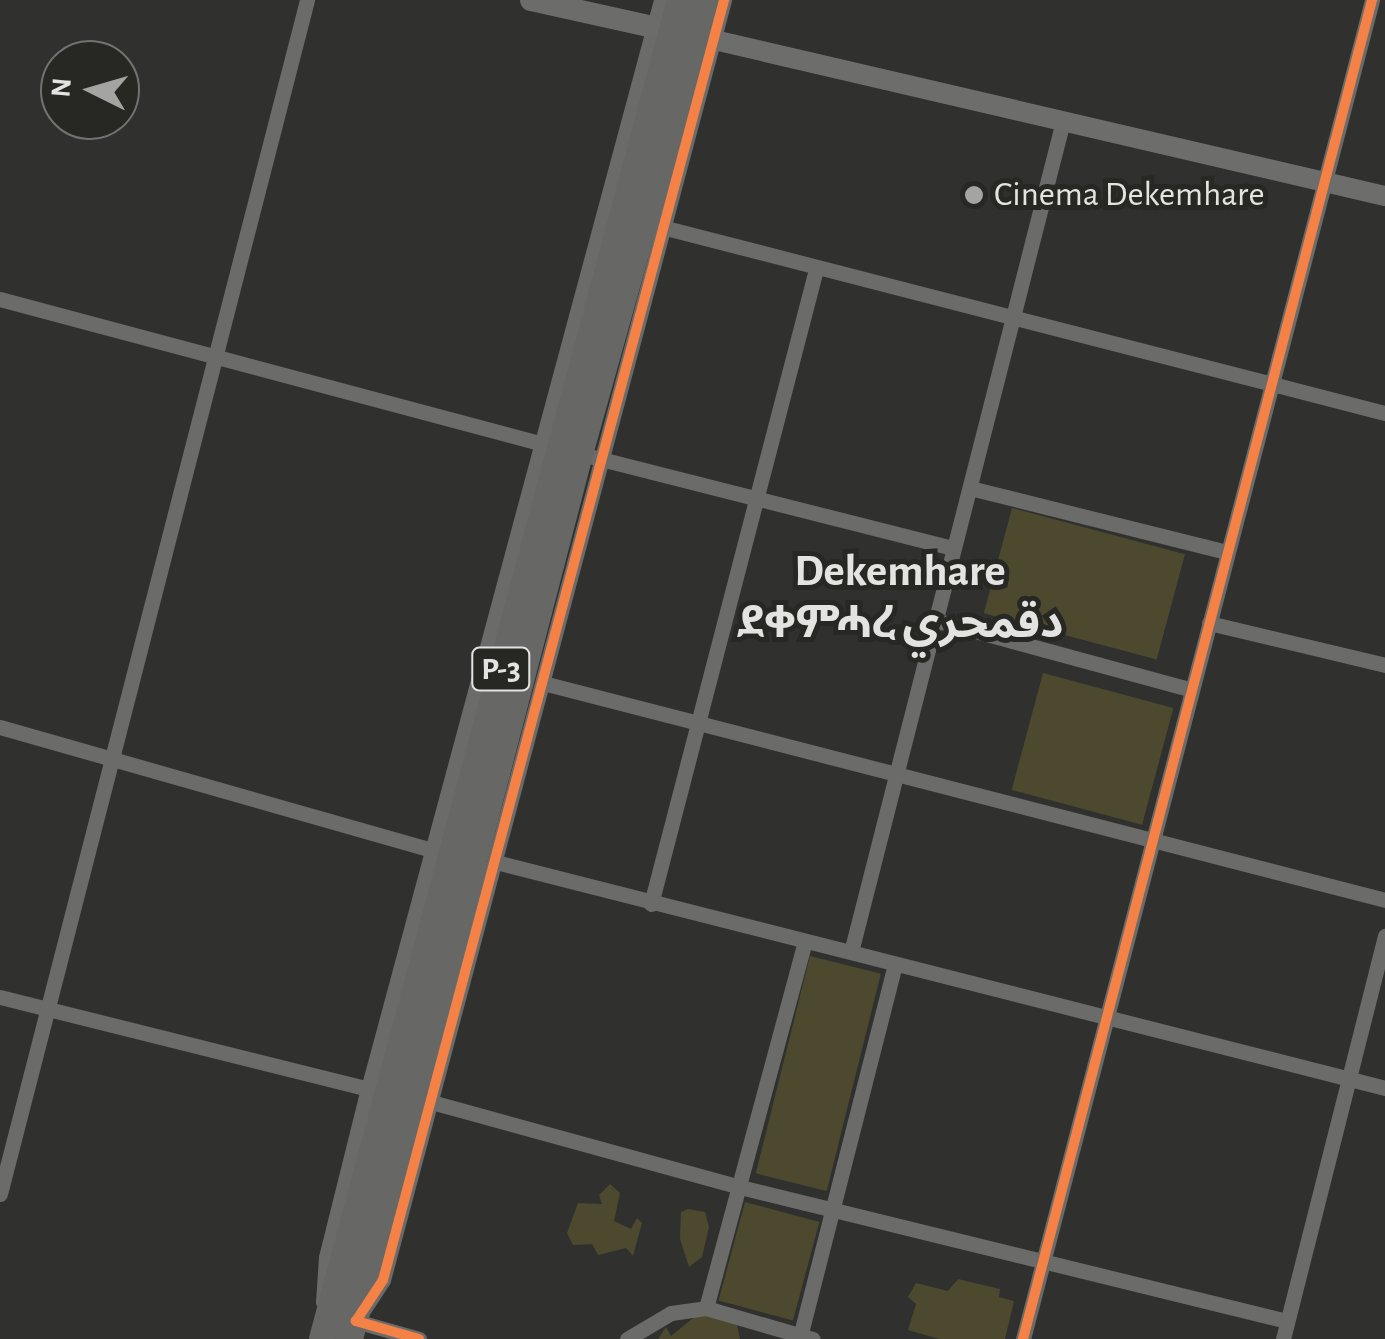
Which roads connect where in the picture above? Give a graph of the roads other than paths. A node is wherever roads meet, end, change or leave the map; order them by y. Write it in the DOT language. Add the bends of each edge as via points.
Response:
graph roads {
  1 [pos="307,0"];
  2 [pos="531,0"];
  3 [pos="662,0"];
  4 [pos="681,0"];
  5 [pos="706,0"];
  6 [pos="724,0"];
  7 [pos="1372,0"];
  8 [pos="684,35"];
  9 [pos="1063,121"];
  10 [pos="1328,182"];
  11 [pos="1385,196"];
  12 [pos="653,231"];
  13 [pos="816,269"];
  14 [pos="0,299"];
  15 [pos="1014,320"];
  16 [pos="218,354"];
  17 [pos="1273,384"];
  18 [pos="1385,414"];
  19 [pos="570,451"];
  20 [pos="970,488"];
  21 [pos="757,497"];
  22 [pos="953,548"];
  23 [pos="1226,552"];
  24 [pos="935,620"];
  25 [pos="1208,623"];
  26 [pos="1385,666"];
  27 [pos="543,683"];
  28 [pos="1192,690"];
  29 [pos="698,719"];
  30 [pos="0,727"];
  31 [pos="497,729"];
  32 [pos="114,758"];
  33 [pos="896,772"];
  34 [pos="1154,837"];
  35 [pos="433,850"];
  36 [pos="496,862"];
  37 [pos="1385,900"];
  38 [pos="651,904"];
  39 [pos="1385,936"];
  40 [pos="805,940"];
  41 [pos="850,952"];
  42 [pos="895,964"];
  43 [pos="0,997"];
  44 [pos="45,1008"];
  45 [pos="1103,1017"];
  46 [pos="1349,1078"];
  47 [pos="1385,1088"];
  48 [pos="399,1095"];
  49 [pos="740,1187"];
  50 [pos="0,1194"];
  51 [pos="834,1210"];
  52 [pos="1042,1261"];
  53 [pos="706,1308"];
  54 [pos="1287,1321"];
  55 [pos="353,1330"];
  56 [pos="807,1336"];
  57 [pos="322,1339"];
  58 [pos="419,1339"];
  59 [pos="628,1339"];
  60 [pos="1023,1339"];
  61 [pos="1283,1339"];
  1 -- 16 [label="street"];
  2 -- 8 [label="main road"];
  3 -- 8 [label="street"];
  4 -- 8 [label="highway, P-3"];
  5 -- 8 [label="highway, P-3"];
  6 -- 8 [label="street"];
  7 -- 10 [label="street"];
  8 -- 9 [label="street"];
  8 -- 12 [label="highway, P-3"];
  8 -- 19 [label="highway, P-3"];
  9 -- 10 [label="street"];
  9 -- 15 [label="street"];
  10 -- 11 [label="street"];
  10 -- 17 [label="street"];
  12 -- 13 [label="street"];
  12 -- 19 [label="highway, P-3"];
  13 -- 15 [label="street"];
  13 -- 21 [label="street"];
  14 -- 16 [label="street"];
  15 -- 17 [label="street"];
  15 -- 20 [label="street"];
  16 -- 19 [label="street"];
  16 -- 32 [label="street"];
  17 -- 18 [label="street"];
  17 -- 23 [label="street"];
  19 -- 21 [label="street"];
  19 -- 27 [label="street"];
  19 -- 31 [label="highway, P-3"];
  19 -- 31 [label="street"];
  20 -- 22 [label="street"];
  20 -- 23 [label="street"];
  21 -- 22 [label="street"];
  21 -- 29 [label="street"];
  22 -- 24 [label="street"];
  23 -- 25 [label="street"];
  24 -- 28 [label="street"];
  24 -- 33 [label="street"];
  25 -- 26 [label="street"];
  25 -- 28 [label="street"];
  27 -- 29 [label="street"];
  27 -- 31 [label="street"];
  28 -- 34 [label="street"];
  29 -- 33 [label="street"];
  29 -- 38 [label="street"];
  30 -- 32 [label="street"];
  31 -- 35 [label="street"];
  31 -- 36 [label="street"];
  31 -- 48 [label="highway, P-3"];
  32 -- 35 [label="street"];
  32 -- 44 [label="street"];
  33 -- 34 [label="street"];
  33 -- 41 [label="street"];
  34 -- 37 [label="street"];
  34 -- 45 [label="street"];
  35 -- 48 [label="street"];
  36 -- 38 [label="street"];
  36 -- 48 [label="street"];
  38 -- 40 [label="street"];
  39 -- 46 [label="street"];
  40 -- 41 [label="street"];
  40 -- 49 [label="street"];
  41 -- 42 [label="street"];
  42 -- 45 [label="street"];
  42 -- 51 [label="street"];
  43 -- 44 [label="street"];
  44 -- 48 [label="street"];
  44 -- 50 [label="street"];
  45 -- 46 [label="street"];
  45 -- 52 [label="street"];
  46 -- 47 [label="street"];
  46 -- 54 [label="street"];
  48 -- 49 [label="street"];
  48 -- 55 [label="highway, P-3"];
  48 -- 57 [label="highway, P-3"];
  49 -- 51 [label="street"];
  49 -- 53 [label="street"];
  51 -- 52 [label="street"];
  51 -- 56 [label="street"];
  52 -- 54 [label="street"];
  52 -- 60 [label="street"];
  53 -- 56 [label="street"];
  53 -- 59 [label="street" via="671,1313"];
  54 -- 61 [label="street"];
  55 -- 58 [label="street"];
}
